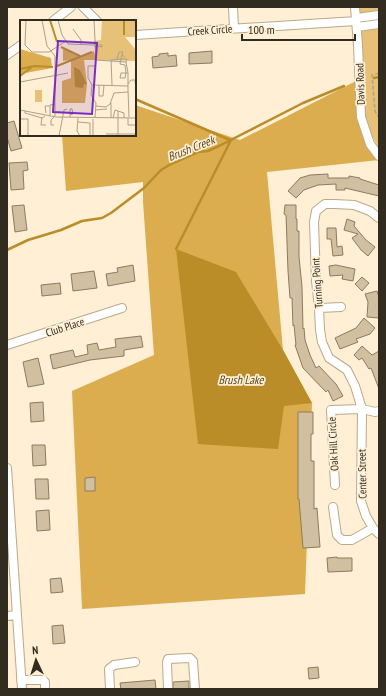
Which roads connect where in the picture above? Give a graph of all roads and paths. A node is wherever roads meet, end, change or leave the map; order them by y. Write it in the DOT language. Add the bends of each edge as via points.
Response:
graph roads {
  1 [pos="72,7"];
  2 [pos="82,7"];
  3 [pos="233,7"];
  4 [pos="355,7"];
  5 [pos="379,15"];
  6 [pos="53,20"];
  7 [pos="96,20"];
  8 [pos="356,22"];
  9 [pos="379,24"];
  10 [pos="234,28"];
  11 [pos="136,35"];
  12 [pos="20,46"];
  13 [pos="7,55"];
  14 [pos="379,73"];
  15 [pos="379,118"];
  16 [pos="379,156"];
  17 [pos="379,218"];
  18 [pos="341,307"];
  19 [pos="122,308"];
  20 [pos="319,308"];
  21 [pos="7,345"];
  22 [pos="362,410"];
  23 [pos="379,411"];
  24 [pos="7,468"];
  25 [pos="335,485"];
  26 [pos="333,507"];
  27 [pos="376,531"];
  28 [pos="17,615"];
  29 [pos="7,616"];
  30 [pos="134,662"];
  31 [pos="21,680"];
  32 [pos="22,689"];
  33 [pos="45,689"];
  34 [pos="110,689"];
  35 [pos="168,689"];
  36 [pos="195,689"];
  1 -- 6 [label="street"];
  2 -- 7 [label="street"];
  3 -- 10 [label="street"];
  4 -- 8 [label="street, Davis Road"];
  5 -- 8 [label="street"];
  8 -- 9 [label="street"];
  8 -- 10 [label="street, Creek Circle"];
  8 -- 16 [label="street, Davis Road" via="362,117 370,144"];
  10 -- 11 [label="street, Creek Circle"];
  12 -- 13 [label="street"];
  14 -- 15 [label="path" via="372,75 375,111"];
  17 -- 20 [label="street, Turning Point" via="370,210 342,204 324,204 316,211 314,229"];
  18 -- 20 [label="street"];
  19 -- 21 [label="street, Club Place"];
  20 -- 22 [label="street, Turning Point" via="325,352 352,378"];
  22 -- 23 [label="street"];
  22 -- 25 [label="street, Oak Hill Circle" via="331,410"];
  22 -- 27 [label="street, Center Street" via="360,492 364,510"];
  24 -- 28 [label="street"];
  26 -- 27 [label="street" via="337,535 342,540 352,540"];
  28 -- 29 [label="street"];
  28 -- 31 [label="street"];
  30 -- 34 [label="street" via="114,665 109,669"];
  31 -- 32 [label="street"];
  31 -- 33 [label="street" via="42,680 45,682"];
  35 -- 36 [label="street" via="168,660 190,658 193,661"];
}
